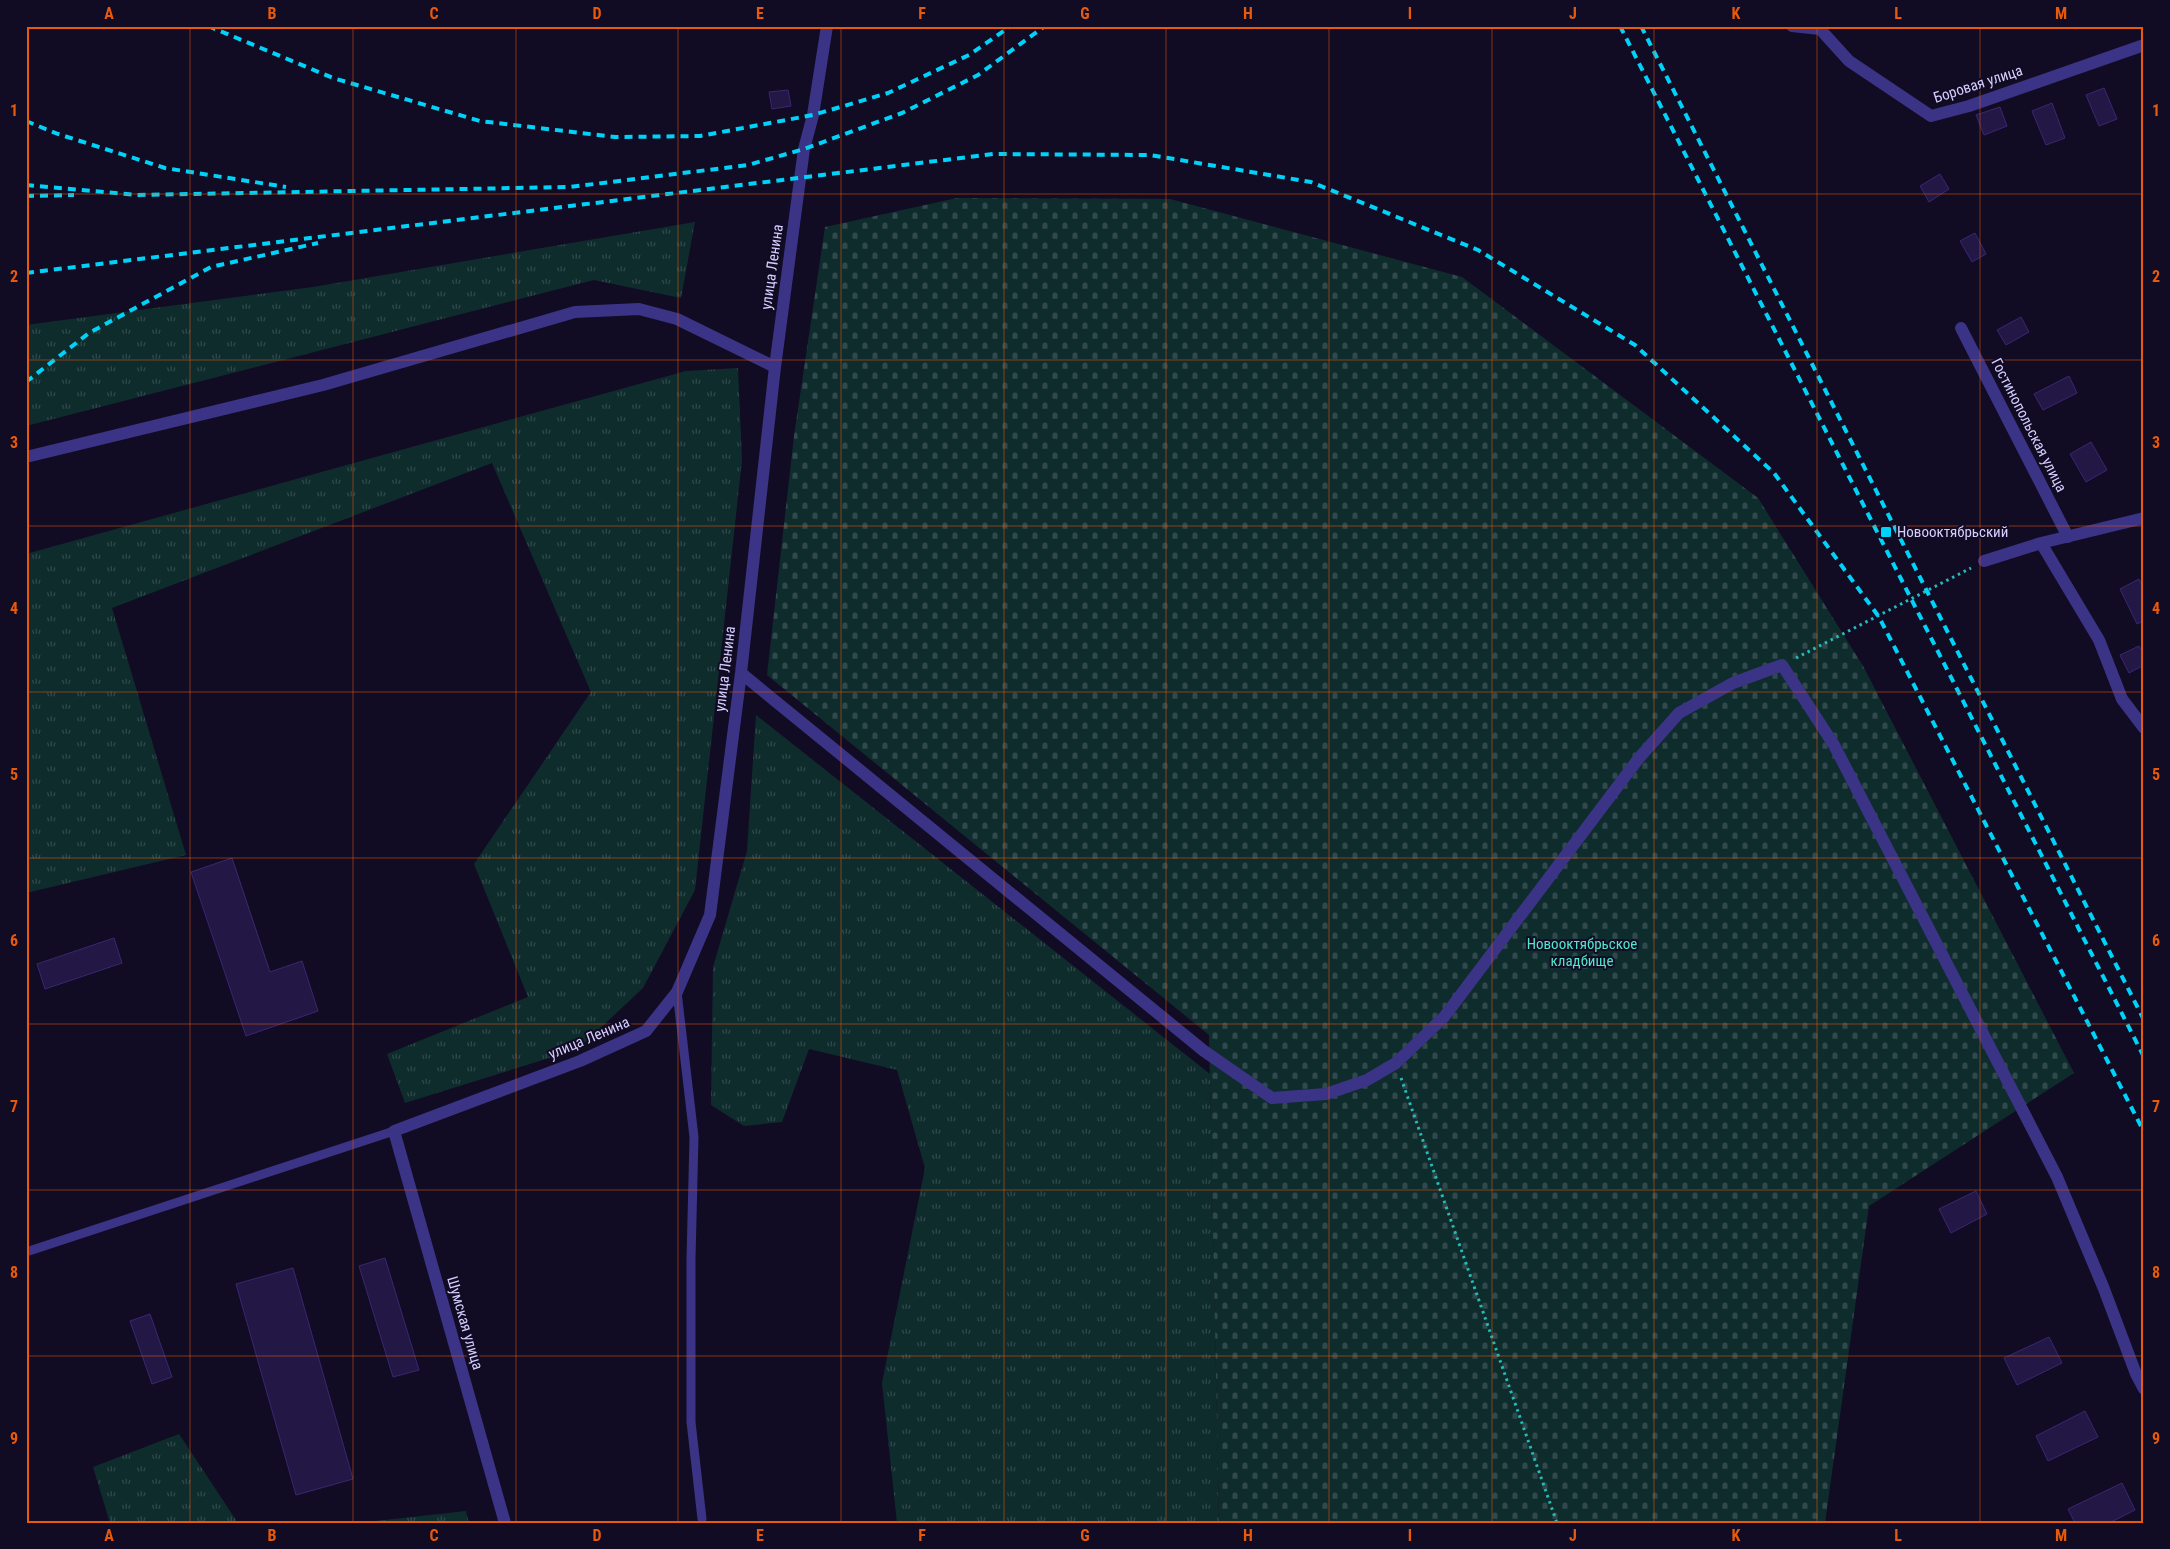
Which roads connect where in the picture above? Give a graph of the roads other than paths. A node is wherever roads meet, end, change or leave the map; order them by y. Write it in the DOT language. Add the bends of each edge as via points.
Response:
graph roads {
  1 [pos="827,26"];
  2 [pos="1792,26"];
  3 [pos="1820,27"];
  4 [pos="2144,45"];
  5 [pos="1961,328"];
  6 [pos="775,367"];
  7 [pos="26,457"];
  8 [pos="2144,518"];
  9 [pos="2068,537"];
  10 [pos="2041,543"];
  11 [pos="1984,561"];
  12 [pos="742,673"];
  13 [pos="2144,728"];
  14 [pos="677,992"];
  15 [pos="394,1131"];
  16 [pos="26,1252"];
  17 [pos="2144,1389"];
  18 [pos="702,1519"];
  19 [pos="505,1523"];
  1 -- 6 [label="street, улица Ленина" via="813,116 804,149"];
  2 -- 3 [label="street"];
  3 -- 4 [label="street, Боровая улица" via="1848,61 1931,116 1969,106"];
  5 -- 9 [label="street, Гостинопольская улица"];
  6 -- 7 [label="street" via="677,319 639,309 575,312 323,385"];
  6 -- 12 [label="street, улица Ленина"];
  8 -- 9 [label="street"];
  9 -- 10 [label="street"];
  10 -- 11 [label="street"];
  10 -- 13 [label="street" via="2099,640 2122,700"];
  12 -- 14 [label="street, улица Ленина" via="710,915"];
  12 -- 17 [label="street" via="1204,1051 1272,1098 1326,1094 1368,1080 1396,1063 1444,1016 1639,758 1679,713 1733,683 1782,665 1834,745 2057,1177"];
  14 -- 15 [label="street, улица Ленина" via="646,1031 580,1061"];
  14 -- 18 [label="lane" via="694,1137 690,1259 691,1422"];
  15 -- 16 [label="lane"];
  15 -- 19 [label="street, Шумская улица"];
}
